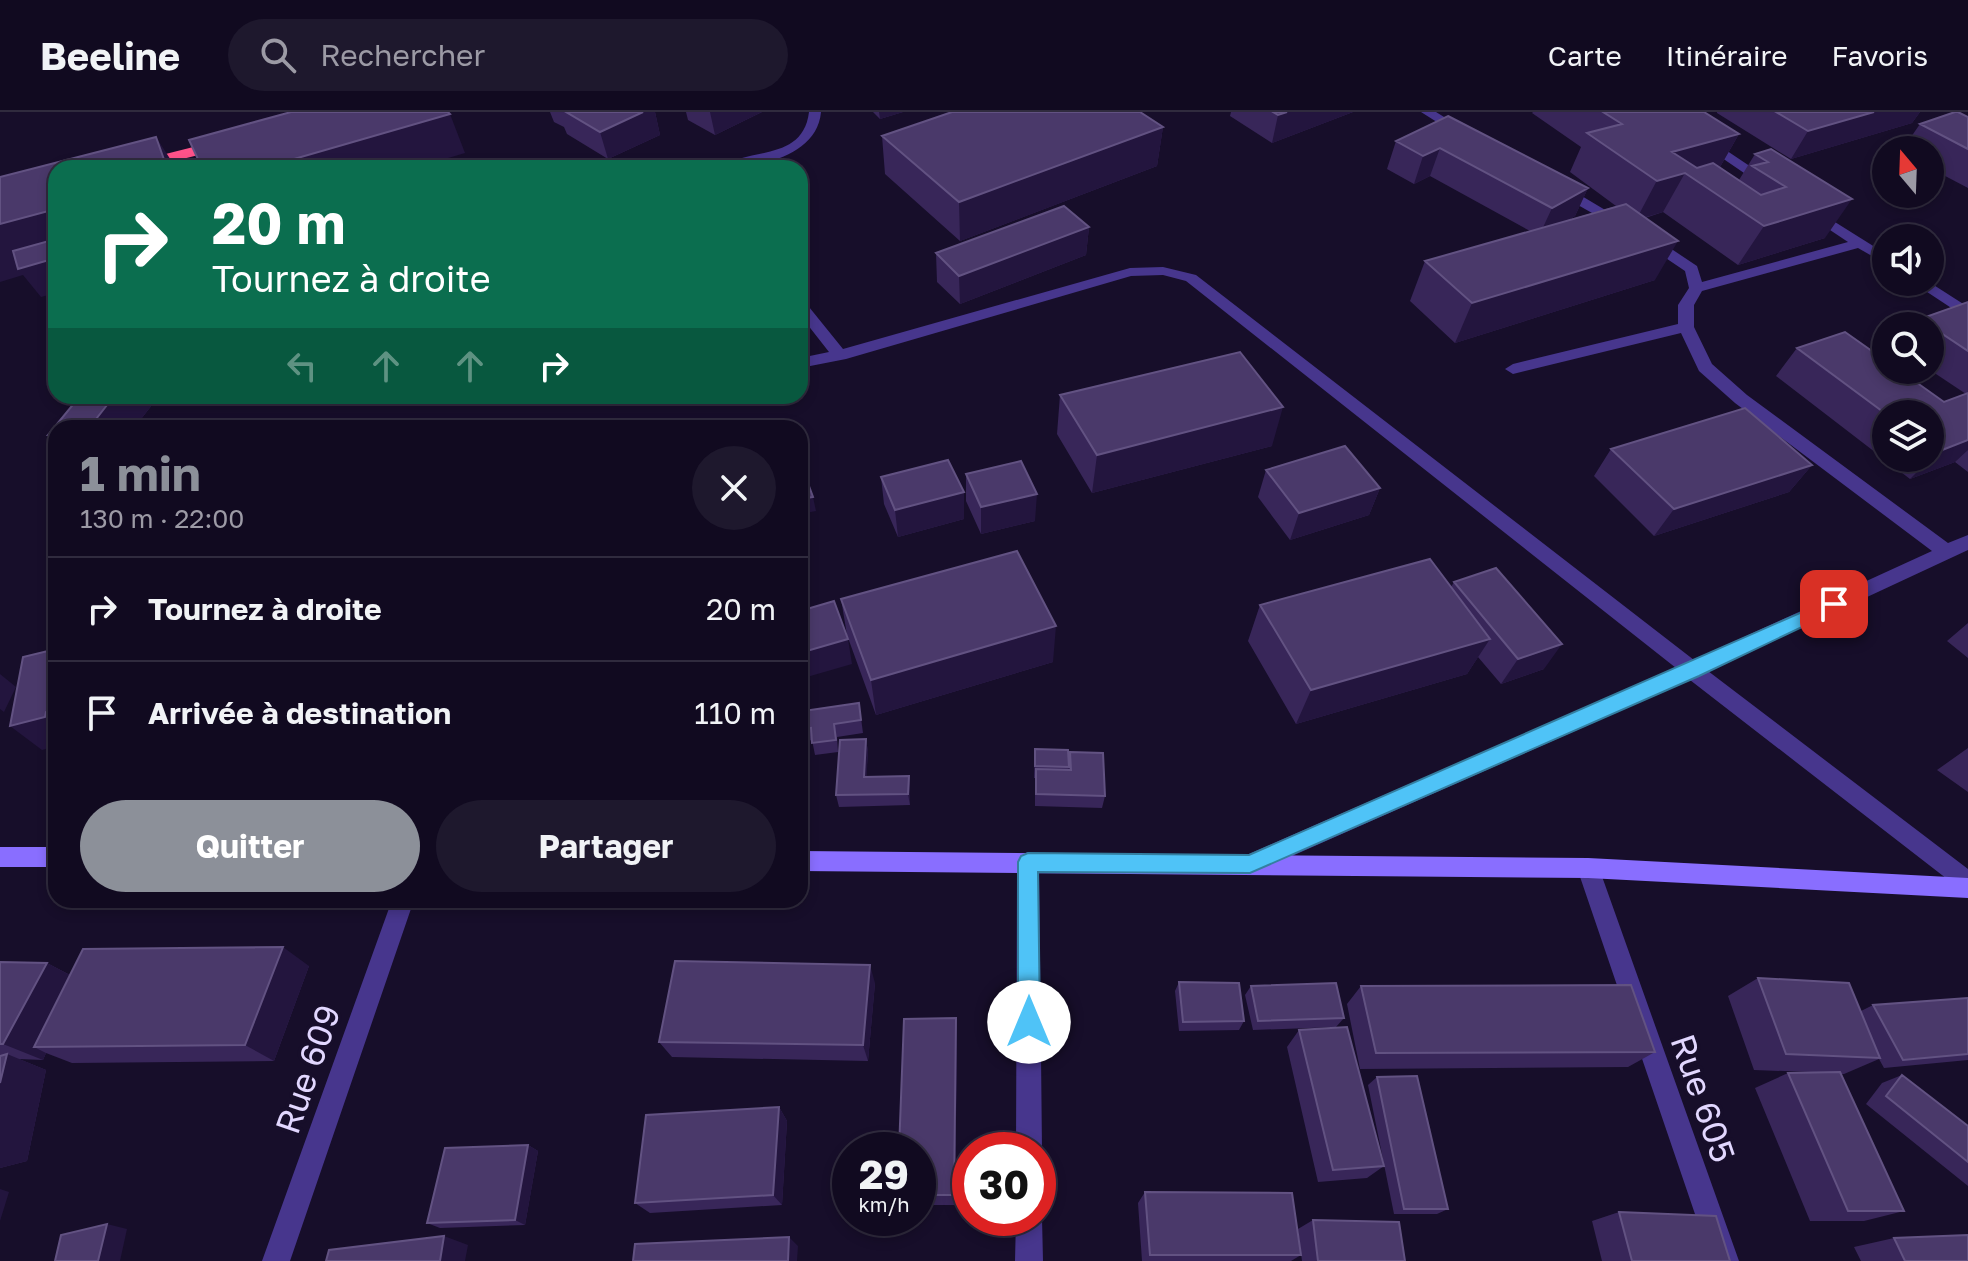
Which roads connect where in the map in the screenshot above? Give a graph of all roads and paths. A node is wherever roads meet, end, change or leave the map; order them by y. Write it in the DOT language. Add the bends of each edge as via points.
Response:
graph roads {
  1 [pos="815,112"];
  2 [pos="1452,112"];
  3 [pos="1661,112"];
  4 [pos="1431,114"];
  5 [pos="1474,139"];
  6 [pos="239,141"];
  7 [pos="161,160"];
  8 [pos="751,160"];
  9 [pos="1540,177"];
  10 [pos="1780,191"];
  11 [pos="1794,199"];
  12 [pos="1860,243"];
  13 [pos="1872,251"];
  14 [pos="1696,288"];
  15 [pos="1940,296"];
  16 [pos="1968,314"];
  17 [pos="808,315"];
  18 [pos="1686,327"];
  19 [pos="840,355"];
  20 [pos="808,361"];
  21 [pos="1513,369"];
  22 [pos="1968,542"];
  23 [pos="1947,552"];
  24 [pos="1692,670"];
  25 [pos="0,857"];
  26 [pos="48,857"];
  27 [pos="808,861"];
  28 [pos="1028,862"];
  29 [pos="1250,864"];
  30 [pos="1588,868"];
  31 [pos="1968,885"];
  32 [pos="400,908"];
  33 [pos="1029,1132"];
  34 [pos="1029,1236"];
  35 [pos="276,1261"];
  36 [pos="1029,1261"];
  37 [pos="1725,1261"];
  1 -- 8 [label="street" via="812,132 800,144"];
  2 -- 4 [label="street"];
  3 -- 10 [label="street"];
  4 -- 5 [label="street"];
  6 -- 7 [label="highway"];
  9 -- 14 [label="street" via="1692,269"];
  11 -- 12 [label="street"];
  12 -- 13 [label="street"];
  12 -- 14 [label="street"];
  14 -- 18 [label="street" via="1686,305"];
  15 -- 16 [label="street"];
  17 -- 19 [label="street"];
  18 -- 21 [label="street"];
  18 -- 23 [label="street" via="1705,367 1741,399"];
  19 -- 20 [label="street"];
  19 -- 24 [label="street" via="1130,272 1163,271 1191,278"];
  22 -- 23 [label="street"];
  23 -- 24 [label="street"];
  24 -- 29 [label="street"];
  24 -- 31 [label="street"];
  25 -- 26 [label="street"];
  27 -- 28 [label="street"];
  28 -- 29 [label="street"];
  28 -- 33 [label="street"];
  29 -- 30 [label="street"];
  30 -- 31 [label="street"];
  30 -- 37 [label="street, Rue 605"];
  32 -- 35 [label="street, Rue 609"];
  34 -- 36 [label="street"];
}
